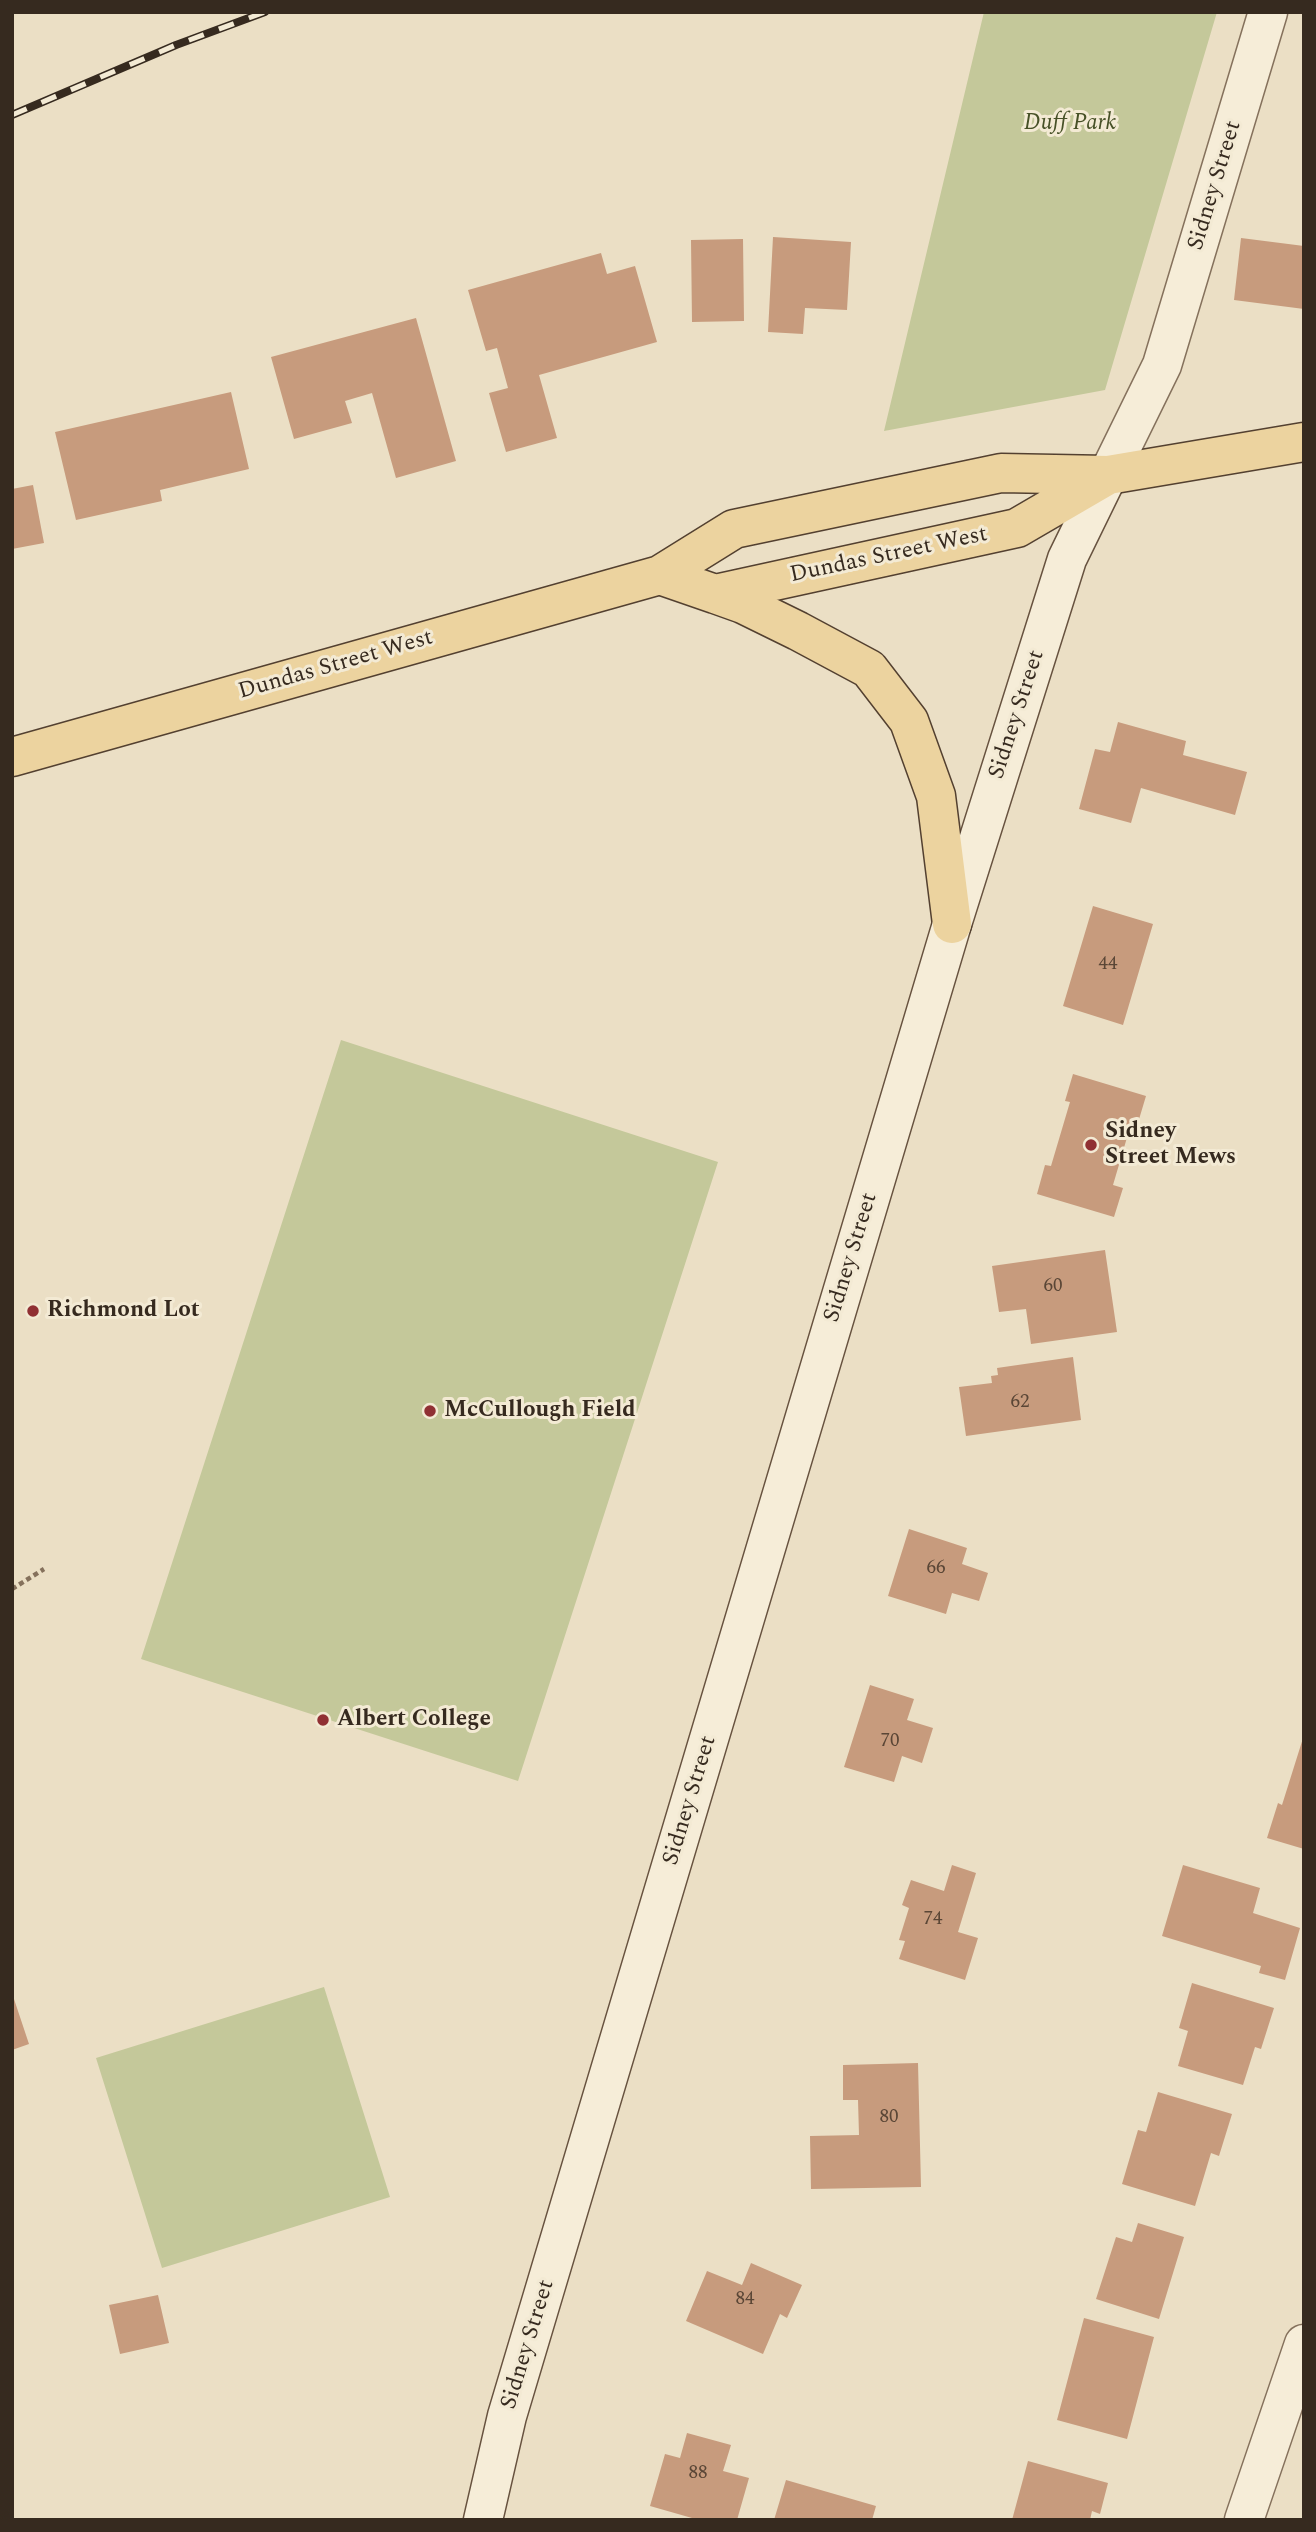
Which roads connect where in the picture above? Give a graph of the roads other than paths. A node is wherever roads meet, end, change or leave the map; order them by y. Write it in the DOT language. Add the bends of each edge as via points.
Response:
graph roads {
  1 [pos="1268,12"];
  2 [pos="1304,442"];
  3 [pos="1108,475"];
  4 [pos="660,575"];
  5 [pos="715,594"];
  6 [pos="12,757"];
  7 [pos="952,924"];
  8 [pos="1304,2344"];
  9 [pos="483,2520"];
  10 [pos="1244,2520"];
  1 -- 3 [label="main road, Sidney Street" via="1163,365"];
  2 -- 3 [label="main road, Dundas Street West"];
  3 -- 4 [label="main road, Dundas Street West" via="1001,473 734,529"];
  3 -- 5 [label="main road, Dundas Street West" via="1017,528"];
  3 -- 7 [label="main road, Sidney Street" via="1067,559"];
  4 -- 5 [label="main road"];
  4 -- 6 [label="main road, Dundas Street West"];
  5 -- 7 [label="main road" via="869,669 909,721 936,796"];
  7 -- 9 [label="main road, Sidney Street" via="507,2416"];
  8 -- 10 [label="main road"];
}
